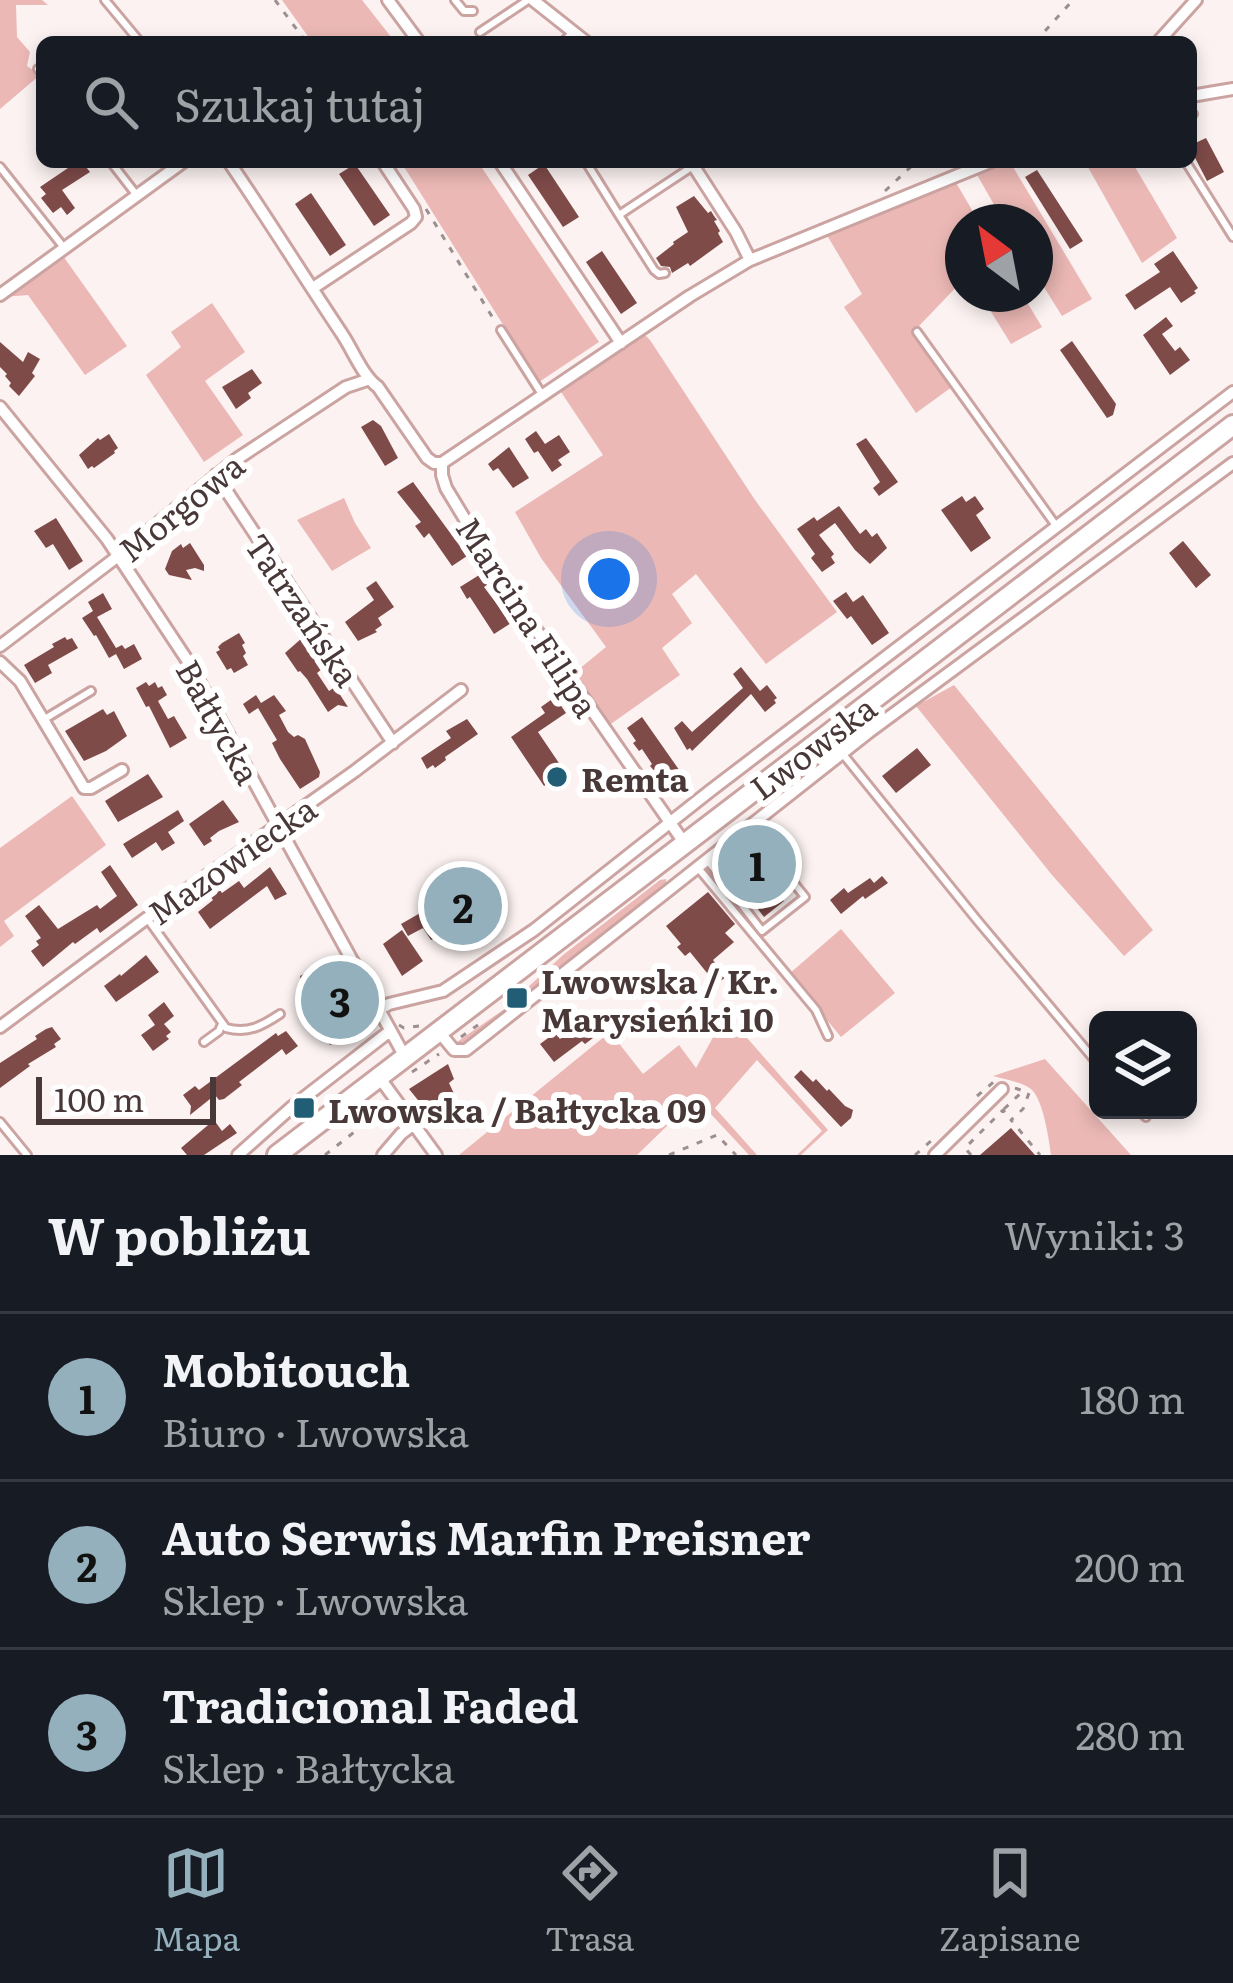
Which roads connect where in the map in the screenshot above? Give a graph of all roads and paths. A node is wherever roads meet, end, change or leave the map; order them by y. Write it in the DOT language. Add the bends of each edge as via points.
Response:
graph roads {
  1 [pos="104,0"];
  2 [pos="274,0"];
  3 [pos="388,0"];
  4 [pos="455,0"];
  5 [pos="530,0"];
  6 [pos="1073,0"];
  7 [pos="1196,0"];
  8 [pos="473,10"];
  9 [pos="480,32"];
  10 [pos="573,32"];
  11 [pos="135,36"];
  12 [pos="301,36"];
  13 [pos="414,36"];
  14 [pos="569,36"];
  15 [pos="578,36"];
  16 [pos="1040,36"];
  17 [pos="1163,36"];
  18 [pos="1233,89"];
  19 [pos="1197,95"];
  20 [pos="0,167"];
  21 [pos="116,168"];
  22 [pos="175,168"];
  23 [pos="234,168"];
  24 [pos="387,168"];
  25 [pos="504,168"];
  26 [pos="590,168"];
  27 [pos="686,168"];
  28 [pos="695,168"];
  29 [pos="910,168"];
  30 [pos="975,168"];
  31 [pos="1190,168"];
  32 [pos="137,196"];
  33 [pos="420,197"];
  34 [pos="886,204"];
  35 [pos="619,215"];
  36 [pos="1233,238"];
  37 [pos="65,249"];
  38 [pos="749,260"];
  39 [pos="665,273"];
  40 [pos="313,288"];
  41 [pos="0,295"];
  42 [pos="501,330"];
  43 [pos="917,332"];
  44 [pos="621,343"];
  45 [pos="368,380"];
  46 [pos="543,396"];
  47 [pos="1231,397"];
  48 [pos="0,407"];
  49 [pos="1233,425"];
  50 [pos="1184,430"];
  51 [pos="1157,451"];
  52 [pos="1199,451"];
  53 [pos="442,463"];
  54 [pos="1233,463"];
  55 [pos="1135,467"];
  56 [pos="1172,471"];
  57 [pos="216,475"];
  58 [pos="1151,488"];
  59 [pos="1057,527"];
  60 [pos="1073,547"];
  61 [pos="1021,555"];
  62 [pos="118,556"];
  63 [pos="1036,575"];
  64 [pos="944,612"];
  65 [pos="960,633"];
  66 [pos="907,641"];
  67 [pos="0,646"];
  68 [pos="0,662"];
  69 [pos="923,662"];
  70 [pos="461,690"];
  71 [pos="91,692"];
  72 [pos="836,695"];
  73 [pos="848,719"];
  74 [pos="43,720"];
  75 [pos="795,726"];
  76 [pos="858,741"];
  77 [pos="393,743"];
  78 [pos="812,747"];
  79 [pos="842,753"];
  80 [pos="748,763"];
  81 [pos="122,770"];
  82 [pos="764,784"];
  83 [pos="710,791"];
  84 [pos="727,812"];
  85 [pos="669,823"];
  86 [pos="278,825"];
  87 [pos="748,826"];
  88 [pos="685,844"];
  89 [pos="627,857"];
  90 [pos="661,861"];
  91 [pos="702,862"];
  92 [pos="642,876"];
  93 [pos="677,881"];
  94 [pos="588,888"];
  95 [pos="603,906"];
  96 [pos="147,918"];
  97 [pos="378,1010"];
  98 [pos="280,1014"];
  99 [pos="222,1024"];
  100 [pos="1,1026"];
  101 [pos="394,1028"];
  102 [pos="436,1034"];
  103 [pos="828,1036"];
  104 [pos="204,1042"];
  105 [pos="1089,1053"];
  106 [pos="405,1057"];
  107 [pos="379,1077"];
  108 [pos="401,1080"];
  109 [pos="1002,1089"];
  110 [pos="1023,1090"];
  111 [pos="395,1099"];
  112 [pos="1003,1110"];
  113 [pos="1011,1120"];
  114 [pos="0,1122"];
  115 [pos="414,1124"];
  116 [pos="965,1148"];
  117 [pos="946,1153"];
  118 [pos="27,1155"];
  119 [pos="238,1155"];
  120 [pos="277,1155"];
  121 [pos="325,1155"];
  122 [pos="383,1155"];
  123 [pos="436,1155"];
  124 [pos="669,1155"];
  125 [pos="736,1155"];
  126 [pos="971,1155"];
  1 -- 11 [label="lane"];
  2 -- 12 [label="path"];
  3 -- 13 [label="street"];
  4 -- 8 [label="lane"];
  5 -- 9 [label="lane"];
  5 -- 10 [label="street"];
  6 -- 16 [label="path"];
  7 -- 17 [label="street"];
  10 -- 14 [label="lane"];
  10 -- 15 [label="street"];
  18 -- 19 [label="street"];
  20 -- 37 [label="lane"];
  21 -- 32 [label="lane"];
  22 -- 32 [label="street"];
  23 -- 40 [label="street, Marcina Filipa"];
  24 -- 40 [label="street" via="416,217"];
  25 -- 44 [label="street"];
  26 -- 35 [label="lane"];
  27 -- 35 [label="lane"];
  28 -- 38 [label="street"];
  29 -- 34 [label="path" via="884,192"];
  30 -- 34 [label="street"];
  31 -- 36 [label="lane"];
  32 -- 37 [label="street"];
  33 -- 42 [label="path"];
  34 -- 38 [label="street"];
  35 -- 39 [label="lane" via="654,270"];
  37 -- 41 [label="street"];
  38 -- 44 [label="street"];
  40 -- 45 [label="street, Marcina Filipa"];
  42 -- 46 [label="lane"];
  43 -- 59 [label="lane"];
  44 -- 46 [label="street"];
  45 -- 53 [label="street, Marcina Filipa" via="427,458"];
  45 -- 57 [label="street, Morgowa"];
  46 -- 53 [label="street"];
  47 -- 50 [label="street"];
  48 -- 62 [label="street, Bałtycka"];
  49 -- 52 [label="main road, Lwowska"];
  50 -- 51 [label="street"];
  50 -- 52 [label="street"];
  51 -- 55 [label="street"];
  51 -- 56 [label="street"];
  52 -- 56 [label="main road, Lwowska"];
  53 -- 85 [label="street, Marcina Filipa" via="449,495 503,582"];
  54 -- 76 [label="street"];
  55 -- 58 [label="street"];
  55 -- 59 [label="street"];
  56 -- 58 [label="main road, Lwowska"];
  57 -- 62 [label="street, Morgowa"];
  57 -- 77 [label="street, Tatrzańska"];
  58 -- 60 [label="main road, Lwowska"];
  59 -- 60 [label="street"];
  59 -- 61 [label="street"];
  60 -- 63 [label="main road, Lwowska"];
  61 -- 63 [label="street"];
  61 -- 64 [label="street"];
  62 -- 67 [label="street, Morgowa"];
  62 -- 86 [label="street, Bałtycka" via="208,695"];
  63 -- 65 [label="main road, Lwowska"];
  64 -- 65 [label="street"];
  64 -- 66 [label="street"];
  65 -- 69 [label="main road, Lwowska"];
  66 -- 69 [label="street"];
  66 -- 72 [label="street"];
  68 -- 74 [label="street"];
  69 -- 73 [label="main road, Lwowska"];
  70 -- 77 [label="street, Mazowiecka"];
  71 -- 74 [label="lane"];
  72 -- 73 [label="street"];
  72 -- 75 [label="street"];
  73 -- 76 [label="street"];
  73 -- 78 [label="main road, Lwowska"];
  74 -- 81 [label="street" via="84,788"];
  75 -- 78 [label="street"];
  75 -- 80 [label="street"];
  76 -- 79 [label="street"];
  77 -- 86 [label="street, Mazowiecka"];
  78 -- 82 [label="main road, Lwowska"];
  79 -- 87 [label="street"];
  79 -- 105 [label="lane"];
  80 -- 82 [label="street"];
  80 -- 83 [label="street"];
  82 -- 84 [label="main road, Lwowska"];
  83 -- 84 [label="street"];
  83 -- 85 [label="street"];
  84 -- 88 [label="main road, Lwowska"];
  85 -- 88 [label="street, Marcina Filipa"];
  85 -- 89 [label="street"];
  86 -- 96 [label="street, Mazowiecka"];
  86 -- 97 [label="street, Bałtycka"];
  87 -- 91 [label="street"];
  87 -- 91 [label="lane" via="805,897 762,931"];
  88 -- 90 [label="main road, Lwowska"];
  89 -- 92 [label="street"];
  89 -- 94 [label="street"];
  90 -- 92 [label="main road, Lwowska"];
  90 -- 93 [label="street"];
  91 -- 93 [label="street"];
  91 -- 103 [label="lane"];
  92 -- 95 [label="main road, Lwowska"];
  93 -- 102 [label="street" via="466,1050"];
  94 -- 95 [label="street"];
  94 -- 97 [label="street" via="443,992"];
  95 -- 102 [label="main road, Lwowska"];
  96 -- 99 [label="lane"];
  96 -- 100 [label="street, Mazowiecka"];
  97 -- 101 [label="street, Bałtycka"];
  98 -- 99 [label="lane" via="247,1030"];
  99 -- 104 [label="lane"];
  101 -- 102 [label="path"];
  101 -- 106 [label="street, Bałtycka"];
  101 -- 119 [label="street"];
  102 -- 106 [label="main road, Lwowska"];
  102 -- 108 [label="path"];
  106 -- 107 [label="main road, Lwowska"];
  107 -- 111 [label="street"];
  107 -- 120 [label="main road, Lwowska"];
  109 -- 117 [label="street"];
  110 -- 112 [label="path"];
  111 -- 115 [label="street"];
  111 -- 121 [label="path"];
  112 -- 113 [label="path"];
  112 -- 116 [label="path"];
  114 -- 118 [label="lane"];
  115 -- 122 [label="street"];
  115 -- 123 [label="street"];
  116 -- 117 [label="path"];
  116 -- 126 [label="path"];
  124 -- 125 [label="path" via="717,1135"];
}
